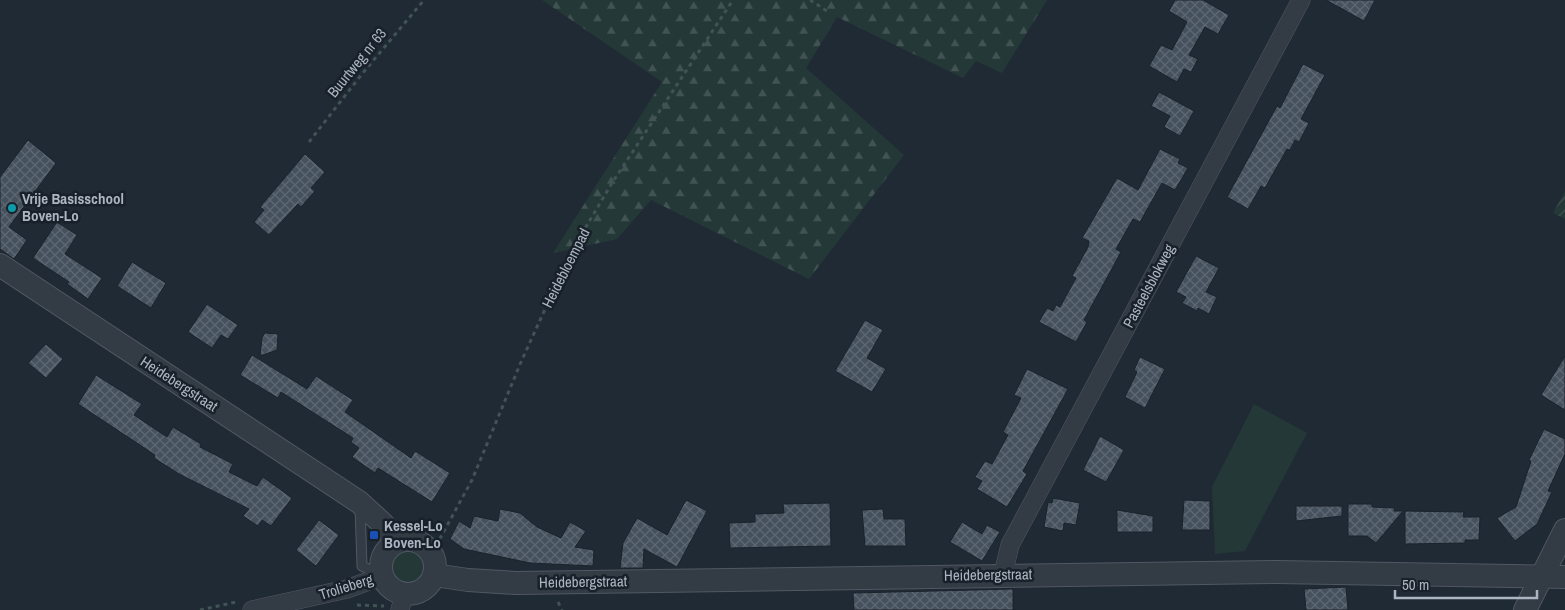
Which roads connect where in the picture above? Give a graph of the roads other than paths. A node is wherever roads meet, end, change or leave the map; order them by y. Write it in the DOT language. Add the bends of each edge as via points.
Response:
graph roads {
  1 [pos="1301,0"];
  2 [pos="0,265"];
  3 [pos="359,502"];
  4 [pos="1565,530"];
  5 [pos="396,541"];
  6 [pos="433,564"];
  7 [pos="1003,574"];
  8 [pos="382,576"];
  9 [pos="1543,576"];
  10 [pos="1565,577"];
  11 [pos="402,602"];
  12 [pos="252,610"];
  13 [pos="1525,610"];
  1 -- 7 [label="street, Pasteelsblokweg" via="1010,545"];
  2 -- 3 [label="street, Heidebergstraat"];
  3 -- 5 [label="street, Heidebergstraat"];
  3 -- 8 [label="lane" via="362,566"];
  4 -- 9 [label="street"];
  5 -- 6 [label="street, Heidebergstraat" via="411,539 419,542"];
  5 -- 8 [label="street" via="382,557"];
  6 -- 7 [label="street, Heidebergstraat" via="468,580 516,583"];
  6 -- 11 [label="street" via="422,590"];
  7 -- 9 [label="street, Heidebergstraat" via="1277,572"];
  8 -- 11 [label="street"];
  8 -- 12 [label="street, Trolieberg" via="347,589"];
  9 -- 10 [label="street, Heidebergstraat"];
  9 -- 13 [label="street"];
}
